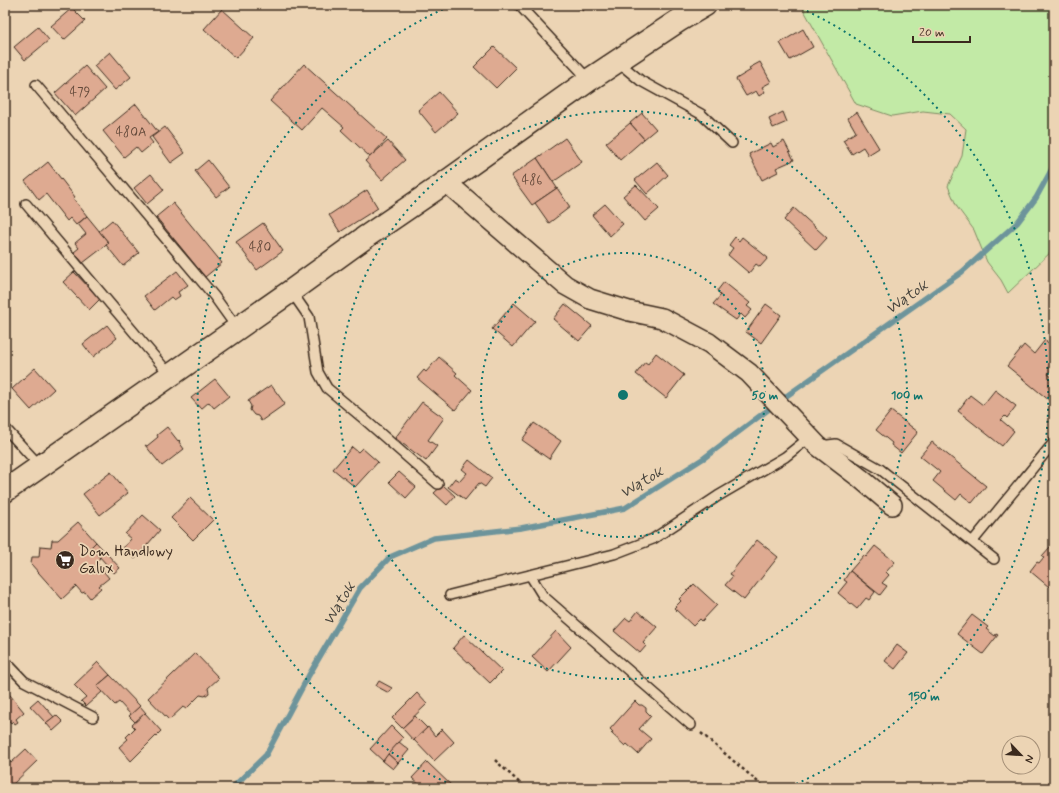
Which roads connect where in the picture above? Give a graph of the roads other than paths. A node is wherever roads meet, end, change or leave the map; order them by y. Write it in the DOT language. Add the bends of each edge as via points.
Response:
graph roads {
  1 [pos="519,5"];
  2 [pos="706,5"];
  3 [pos="618,62"];
  4 [pos="589,80"];
  5 [pos="36,85"];
  6 [pos="732,143"];
  7 [pos="446,182"];
  8 [pos="26,204"];
  9 [pos="291,291"];
  10 [pos="237,328"];
  11 [pos="170,375"];
  12 [pos="5,428"];
  13 [pos="814,442"];
  14 [pos="1054,442"];
  15 [pos="40,466"];
  16 [pos="438,484"];
  17 [pos="5,491"];
  18 [pos="892,505"];
  19 [pos="973,541"];
  20 [pos="994,559"];
  21 [pos="530,575"];
  22 [pos="450,595"];
  23 [pos="5,661"];
  24 [pos="93,717"];
  25 [pos="691,725"];
  1 -- 4 [label="lane"];
  2 -- 3 [label="street"];
  3 -- 4 [label="street"];
  3 -- 6 [label="lane" via="641,81 701,114"];
  4 -- 7 [label="street"];
  5 -- 10 [label="lane" via="214,296"];
  7 -- 9 [label="street"];
  7 -- 13 [label="street" via="565,285 590,299 662,318 709,343 754,377"];
  8 -- 11 [label="lane"];
  9 -- 10 [label="street"];
  9 -- 16 [label="lane" via="309,316 318,372 327,388"];
  10 -- 11 [label="street"];
  11 -- 15 [label="street"];
  12 -- 15 [label="lane"];
  13 -- 18 [label="street"];
  13 -- 19 [label="lane" via="836,444 880,469"];
  13 -- 21 [label="lane" via="718,496 653,539 614,554"];
  14 -- 19 [label="lane"];
  15 -- 17 [label="street"];
  19 -- 20 [label="lane"];
  21 -- 22 [label="lane"];
  21 -- 25 [label="lane" via="543,596"];
  23 -- 24 [label="lane" via="24,681"];
}
